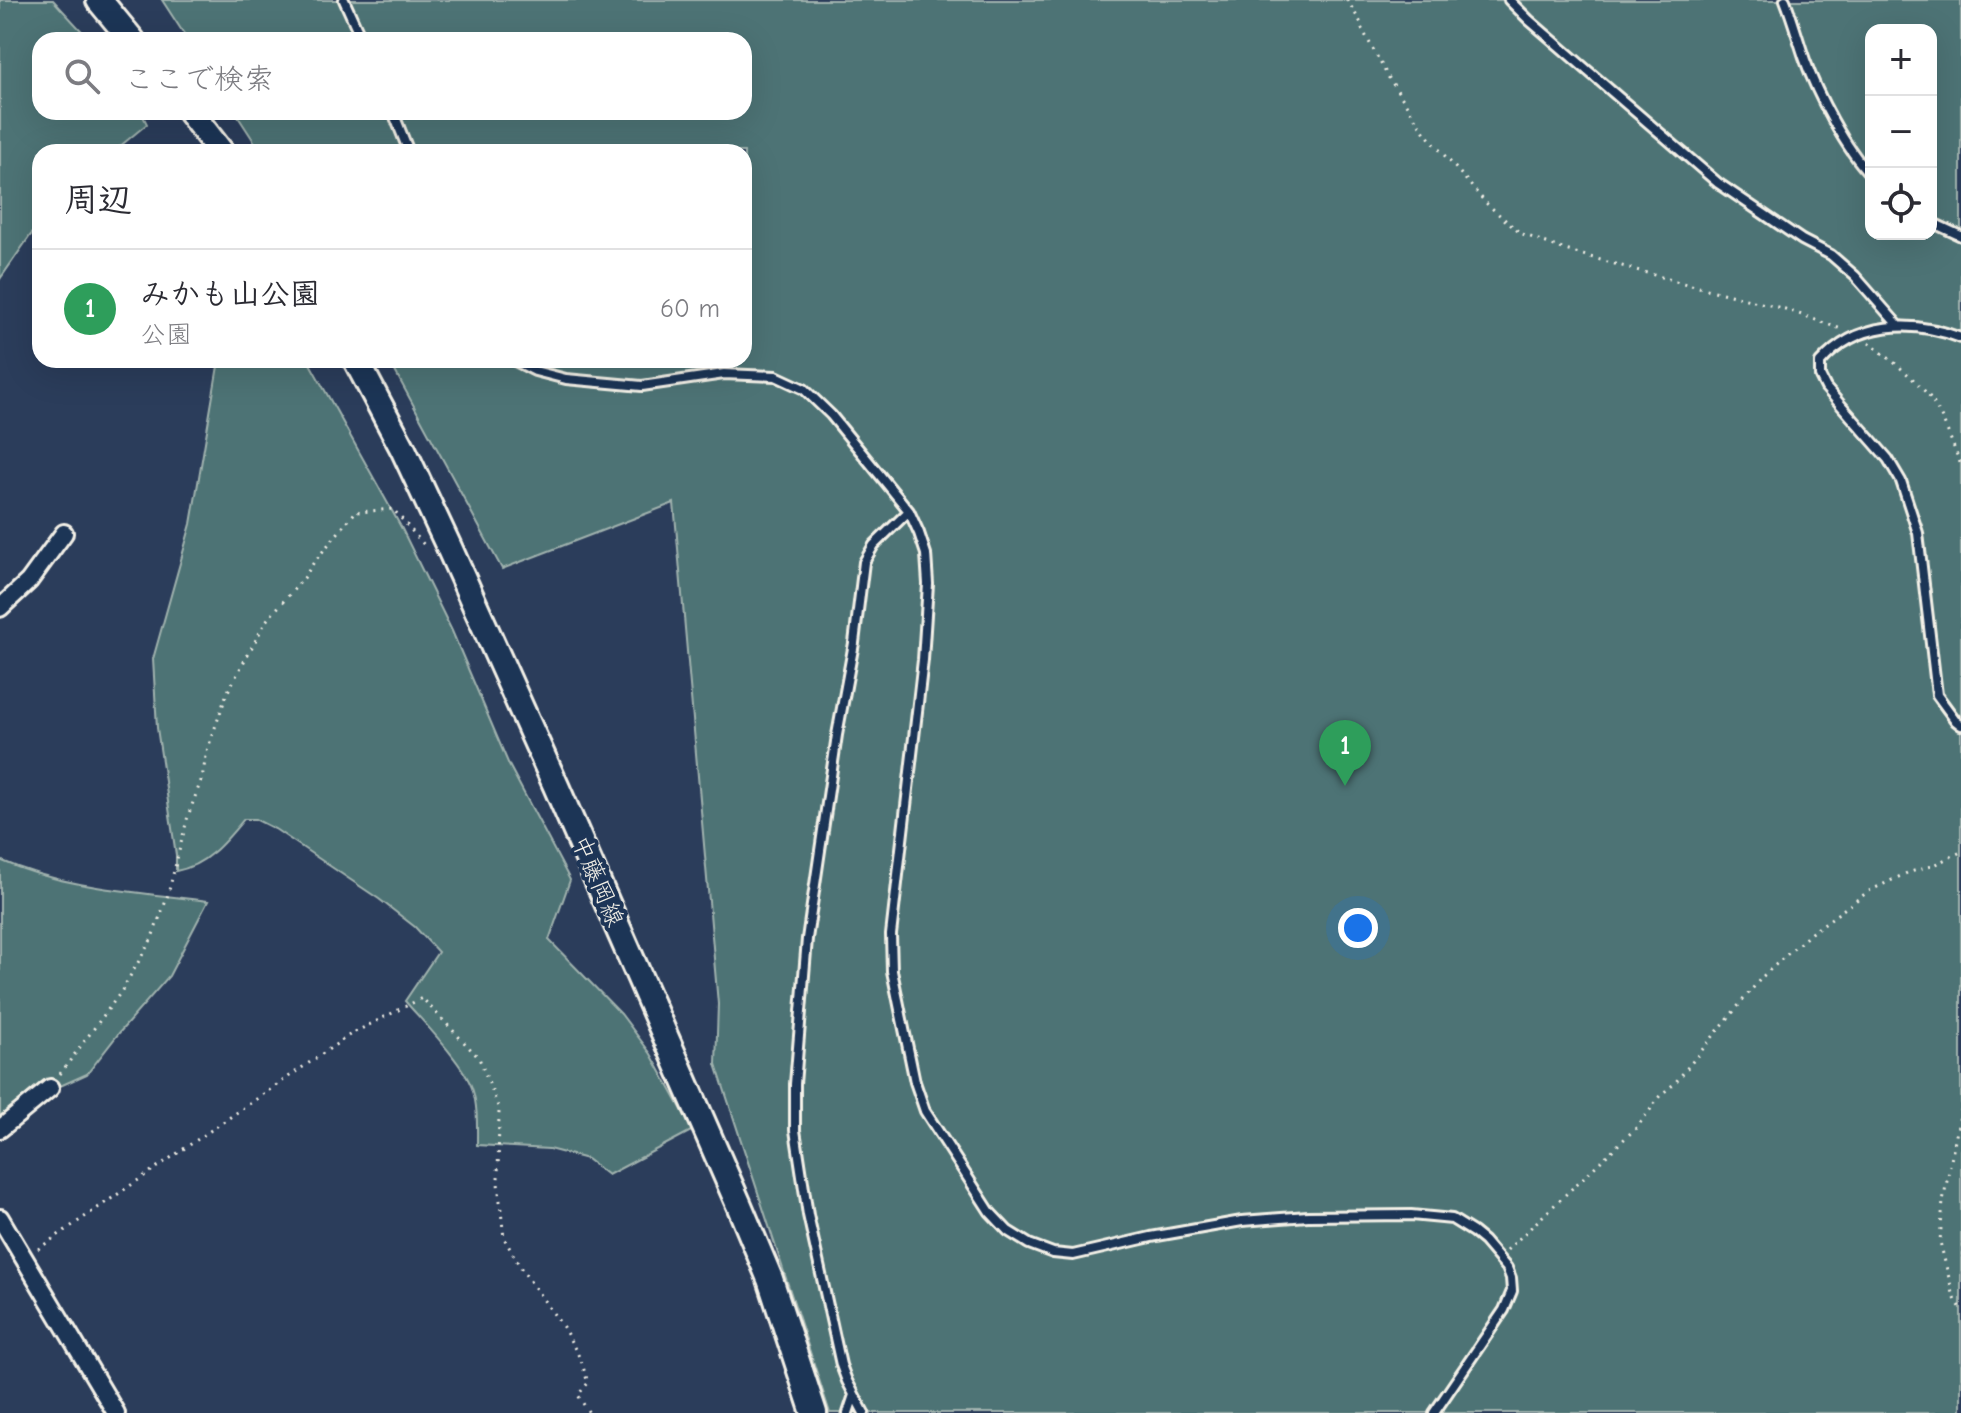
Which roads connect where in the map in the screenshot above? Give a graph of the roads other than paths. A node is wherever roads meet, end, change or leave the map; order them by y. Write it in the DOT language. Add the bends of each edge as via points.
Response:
graph roads {
  1 [pos="99,0"];
  2 [pos="344,0"];
  3 [pos="1509,0"];
  4 [pos="1785,0"];
  5 [pos="125,32"];
  6 [pos="358,32"];
  7 [pos="196,120"];
  8 [pos="396,120"];
  9 [pos="215,144"];
  10 [pos="406,144"];
  11 [pos="1865,170"];
  12 [pos="1937,225"];
  13 [pos="1961,236"];
  14 [pos="1898,325"];
  15 [pos="1961,338"];
  16 [pos="360,368"];
  17 [pos="529,368"];
  18 [pos="909,511"];
  19 [pos="64,533"];
  20 [pos="0,608"];
  21 [pos="1961,725"];
  22 [pos="50,1088"];
  23 [pos="0,1129"];
  24 [pos="0,1218"];
  25 [pos="854,1395"];
  26 [pos="116,1413"];
  27 [pos="814,1413"];
  28 [pos="848,1413"];
  29 [pos="864,1413"];
  30 [pos="1434,1413"];
  1 -- 5 [label="main road"];
  2 -- 6 [label="lane"];
  3 -- 14 [label="lane" via="1718,183 1831,255"];
  4 -- 11 [label="lane" via="1806,64 1836,126"];
  7 -- 9 [label="main road"];
  8 -- 10 [label="lane"];
  12 -- 13 [label="lane"];
  14 -- 15 [label="lane"];
  14 -- 21 [label="lane" via="1839,344 1820,363 1820,376 1901,481 1918,533 1937,695"];
  16 -- 27 [label="main road, 中藤岡線" via="448,545 739,1205 770,1279"];
  17 -- 18 [label="lane" via="566,379 642,386 724,374 776,376 804,389 831,415"];
  18 -- 25 [label="lane" via="864,562 807,939 795,1084 795,1130 808,1215 841,1365"];
  18 -- 30 [label="lane" via="926,554 928,584 891,935 892,971 925,1111 990,1212 1008,1231 1053,1253 1073,1255 1242,1221 1411,1215 1452,1219 1499,1258 1512,1291"];
  19 -- 20 [label="street" via="29,581"];
  22 -- 23 [label="street"];
  24 -- 26 [label="street"];
  25 -- 28 [label="lane"];
  25 -- 29 [label="lane"];
}
